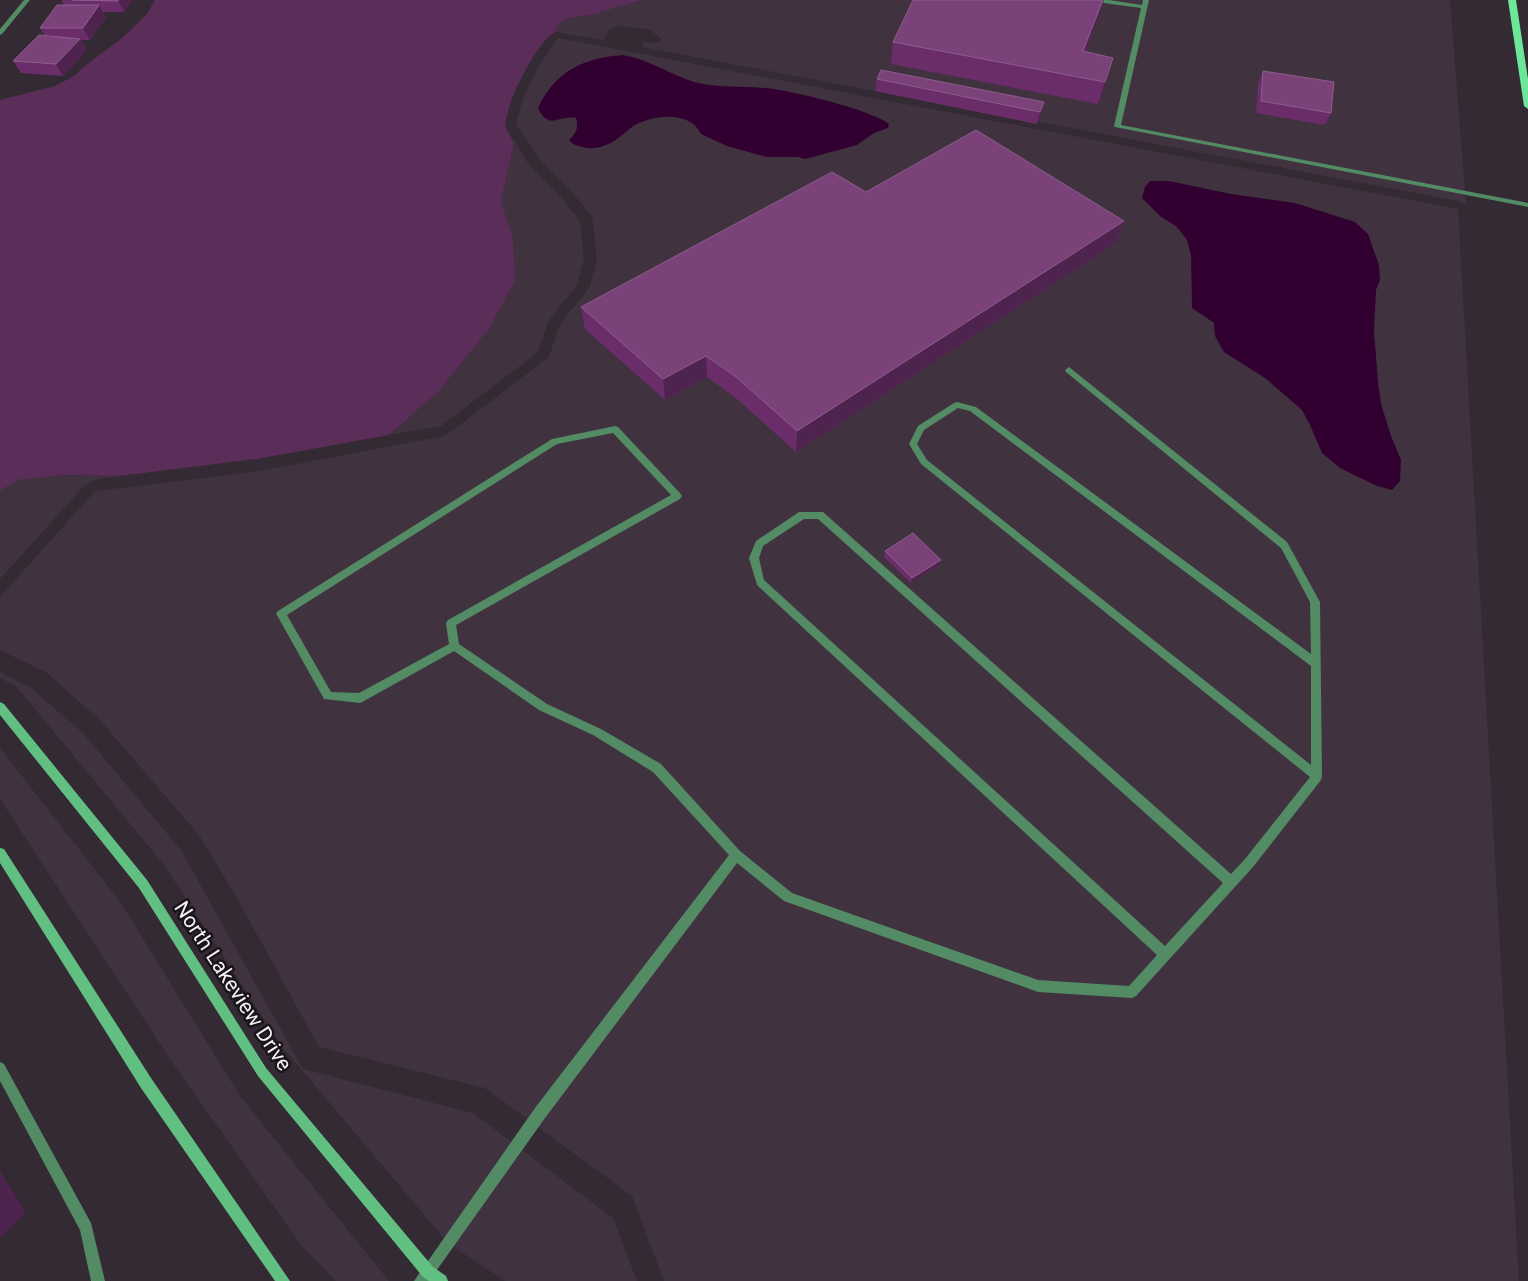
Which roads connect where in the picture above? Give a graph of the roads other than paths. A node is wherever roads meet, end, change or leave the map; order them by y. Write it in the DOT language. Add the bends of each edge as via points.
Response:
graph roads {
  1 [pos="27,0"];
  2 [pos="1097,0"];
  3 [pos="1512,0"];
  4 [pos="1145,4"];
  5 [pos="0,33"];
  6 [pos="1528,106"];
  7 [pos="1528,205"];
  8 [pos="1069,370"];
  9 [pos="454,646"];
  10 [pos="1316,664"];
  11 [pos="0,706"];
  12 [pos="1317,776"];
  13 [pos="0,852"];
  14 [pos="736,855"];
  15 [pos="1231,882"];
  16 [pos="1166,955"];
  17 [pos="0,1068"];
  18 [pos="424,1277"];
  19 [pos="98,1281"];
  20 [pos="283,1281"];
  21 [pos="441,1281"];
  1 -- 5 [label="street"];
  2 -- 4 [label="street"];
  3 -- 6 [label="main road"];
  4 -- 7 [label="street" via="1117,126"];
  8 -- 10 [label="street" via="1284,545 1315,602"];
  9 -- 9 [label="street" via="451,622 677,496 615,429 555,441 281,614 328,696 360,698"];
  9 -- 14 [label="street" via="543,707 597,732 657,768"];
  10 -- 12 [label="street"];
  10 -- 12 [label="street" via="973,409 957,406 921,428 913,444 924,462"];
  11 -- 18 [label="street, North Lakeview Drive" via="143,884 262,1072"];
  12 -- 15 [label="street"];
  13 -- 20 [label="street" via="146,1083"];
  14 -- 16 [label="street" via="788,897 1038,986 1132,992"];
  14 -- 18 [label="street" via="540,1113"];
  15 -- 16 [label="street"];
  15 -- 16 [label="street" via="820,515 802,515 758,544 754,558 760,582"];
  17 -- 19 [label="street" via="86,1228"];
  18 -- 21 [label="street, North Lakeview Drive"];
}
